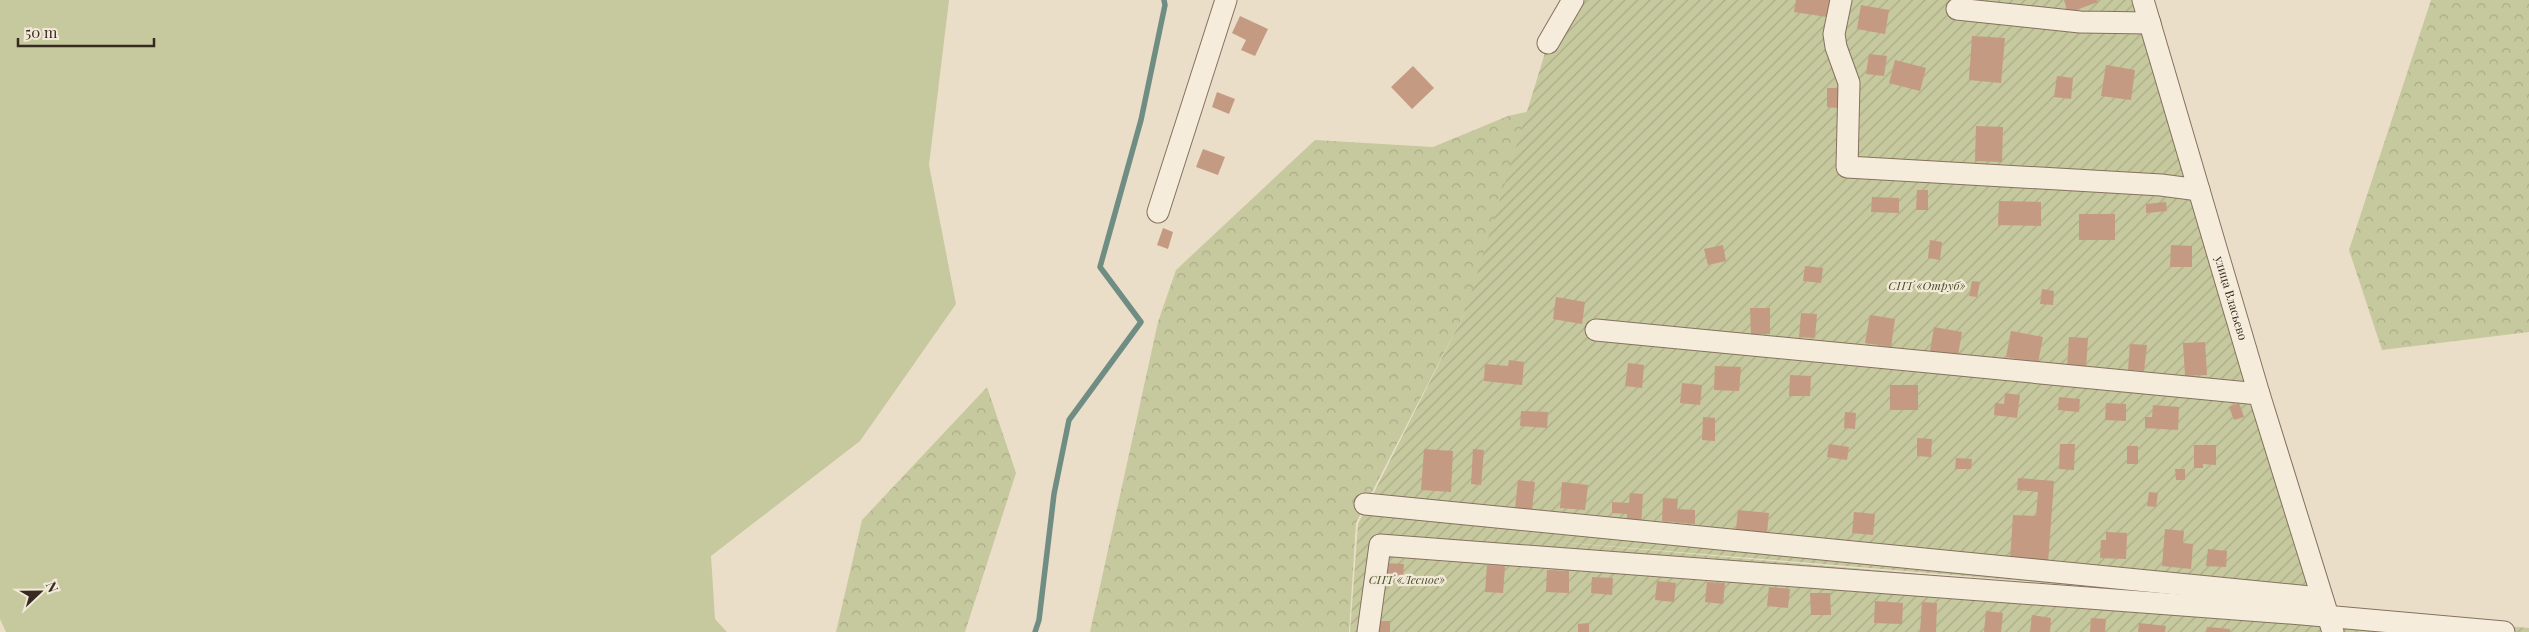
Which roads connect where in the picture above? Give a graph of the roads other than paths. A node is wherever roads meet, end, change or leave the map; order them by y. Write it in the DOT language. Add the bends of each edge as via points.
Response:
graph roads {
  1 [pos="1226,0"];
  2 [pos="1572,0"];
  3 [pos="1841,0"];
  4 [pos="2143,0"];
  5 [pos="1957,9"];
  6 [pos="2150,23"];
  7 [pos="1548,43"];
  8 [pos="2199,190"];
  9 [pos="1158,212"];
  10 [pos="1596,330"];
  11 [pos="2259,394"];
  12 [pos="1365,504"];
  13 [pos="2327,615"];
  14 [pos="1368,632"];
  15 [pos="2504,632"];
  1 -- 9 [label="street"];
  2 -- 7 [label="street"];
  3 -- 8 [label="street" via="1834,34 1849,82 1847,167 2162,185"];
  4 -- 6 [label="street, улица Власьево"];
  5 -- 6 [label="street" via="2080,22"];
  6 -- 8 [label="street, улица Власьево"];
  8 -- 11 [label="street, улица Власьево"];
  10 -- 11 [label="street"];
  11 -- 13 [label="street, улица Власьево"];
  12 -- 13 [label="street"];
  13 -- 14 [label="street" via="1380,544"];
  13 -- 15 [label="street"];
}
